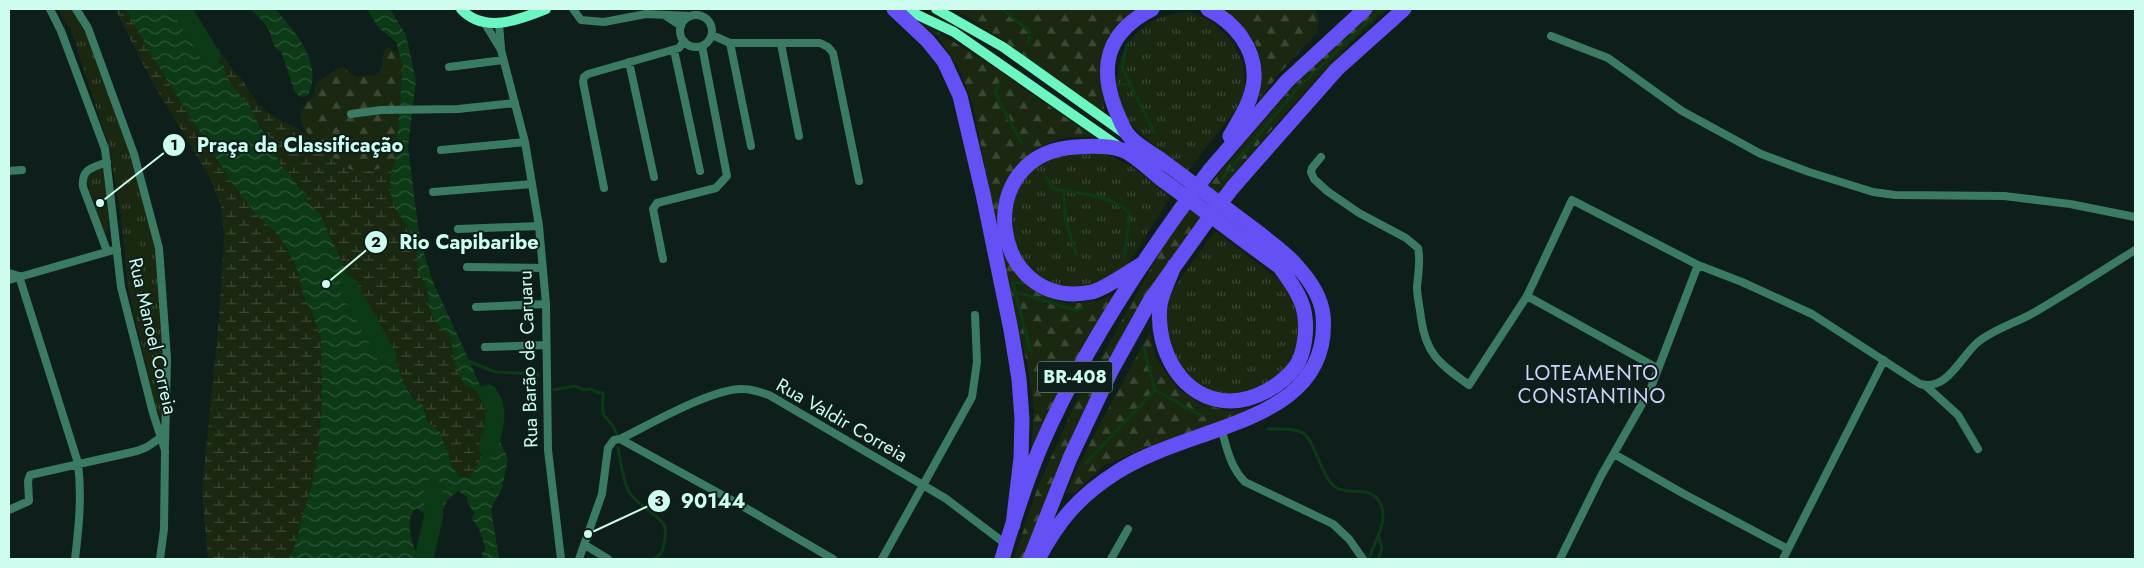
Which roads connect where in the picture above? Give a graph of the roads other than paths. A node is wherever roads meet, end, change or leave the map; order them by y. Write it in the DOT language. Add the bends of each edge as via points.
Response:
graph roads {
  1 [pos="50,9"];
  2 [pos="76,9"];
  3 [pos="460,9"];
  4 [pos="546,9"];
  5 [pos="572,9"];
  6 [pos="894,9"];
  7 [pos="905,9"];
  8 [pos="936,9"];
  9 [pos="1152,9"];
  10 [pos="1208,9"];
  11 [pos="1365,9"];
  12 [pos="1404,9"];
  13 [pos="664,15"];
  14 [pos="691,16"];
  15 [pos="484,22"];
  16 [pos="498,24"];
  17 [pos="681,26"];
  18 [pos="712,35"];
  19 [pos="1551,36"];
  20 [pos="684,41"];
  21 [pos="730,43"];
  22 [pos="780,44"];
  23 [pos="702,46"];
  24 [pos="501,50"];
  25 [pos="674,50"];
  26 [pos="503,60"];
  27 [pos="629,62"];
  28 [pos="449,67"];
  29 [pos="515,103"];
  30 [pos="351,114"];
  31 [pos="799,136"];
  32 [pos="525,142"];
  33 [pos="1126,143"];
  34 [pos="751,146"];
  35 [pos="440,150"];
  36 [pos="1321,157"];
  37 [pos="107,162"];
  38 [pos="1212,168"];
  39 [pos="22,170"];
  40 [pos="9,171"];
  41 [pos="700,171"];
  42 [pos="654,177"];
  43 [pos="859,181"];
  44 [pos="532,184"];
  45 [pos="604,188"];
  46 [pos="433,192"];
  47 [pos="2135,217"];
  48 [pos="539,226"];
  49 [pos="458,229"];
  50 [pos="117,248"];
  51 [pos="2135,250"];
  52 [pos="107,252"];
  53 [pos="663,259"];
  54 [pos="1142,264"];
  55 [pos="1698,265"];
  56 [pos="1174,266"];
  57 [pos="467,267"];
  58 [pos="544,268"];
  59 [pos="9,273"];
  60 [pos="19,276"];
  61 [pos="9,280"];
  62 [pos="1527,296"];
  63 [pos="546,304"];
  64 [pos="476,306"];
  65 [pos="975,315"];
  66 [pos="546,345"];
  67 [pos="485,347"];
  68 [pos="1884,360"];
  69 [pos="1657,368"];
  70 [pos="1926,386"];
  71 [pos="1221,428"];
  72 [pos="160,438"];
  73 [pos="620,439"];
  74 [pos="1978,449"];
  75 [pos="165,450"];
  76 [pos="1614,454"];
  77 [pos="78,463"];
  78 [pos="923,486"];
  79 [pos="9,510"];
  80 [pos="1013,525"];
  81 [pos="1128,529"];
  82 [pos="585,545"];
  83 [pos="1788,549"];
  84 [pos="1004,552"];
  85 [pos="74,559"];
  86 [pos="160,559"];
  87 [pos="561,559"];
  88 [pos="579,559"];
  89 [pos="608,559"];
  90 [pos="833,559"];
  91 [pos="882,559"];
  92 [pos="1030,559"];
  93 [pos="1038,559"];
  94 [pos="1111,559"];
  95 [pos="1363,559"];
  96 [pos="1560,559"];
  97 [pos="1783,559"];
  1 -- 37 [label="street, Rua Manoel Correia" via="101,135"];
  2 -- 75 [label="street" via="88,28 134,154 159,248 167,358"];
  3 -- 15 [label="street" via="473,19"];
  4 -- 16 [label="street"];
  5 -- 13 [label="street" via="581,20 592,22 646,14"];
  6 -- 80 [label="highway" via="944,61 960,96 983,194 1019,379 1021,458"];
  7 -- 33 [label="street" via="954,32"];
  8 -- 33 [label="street" via="1003,47"];
  9 -- 33 [label="highway" via="1128,23 1110,51 1107,83"];
  10 -- 38 [label="highway" via="1234,26 1243,39 1250,55 1254,80 1245,110"];
  11 -- 38 [label="highway, BR-408" via="1288,81"];
  12 -- 56 [label="highway, BR-408, bridge" via="1337,69 1233,187"];
  13 -- 14 [label="street"];
  13 -- 17 [label="street"];
  14 -- 17 [label="street"];
  14 -- 18 [label="street" via="701,15 709,21"];
  15 -- 16 [label="street"];
  15 -- 24 [label="street, Rua Barão de Caruaru"];
  16 -- 24 [label="street"];
  17 -- 20 [label="street"];
  18 -- 21 [label="street"];
  18 -- 23 [label="street"];
  19 -- 47 [label="street" via="1608,58 1682,111 1762,154 1809,172 1874,192 1895,195 2004,196 2070,204"];
  20 -- 23 [label="street" via="692,46"];
  20 -- 25 [label="street"];
  21 -- 22 [label="street"];
  21 -- 34 [label="street"];
  22 -- 31 [label="street"];
  22 -- 43 [label="street" via="820,43 834,53"];
  23 -- 53 [label="street" via="727,176 716,188 657,203 653,209"];
  24 -- 26 [label="street, Rua Barão de Caruaru"];
  25 -- 27 [label="street"];
  25 -- 41 [label="street"];
  26 -- 28 [label="street"];
  26 -- 29 [label="street, Rua Barão de Caruaru"];
  27 -- 42 [label="street"];
  27 -- 45 [label="street" via="588,74 583,82"];
  29 -- 30 [label="street"];
  29 -- 32 [label="street, Rua Barão de Caruaru"];
  32 -- 35 [label="street"];
  32 -- 44 [label="street, Rua Barão de Caruaru"];
  33 -- 54 [label="highway" via="1064,147 1044,154 1023,169 1014,183 1003,222 1007,244 1017,262 1032,280 1054,292 1094,291"];
  33 -- 56 [label="highway" via="1280,267 1297,292 1306,317 1303,345 1297,364 1285,378 1267,390 1230,401 1207,395 1185,382 1171,365 1162,345 1160,304"];
  33 -- 71 [label="highway" via="1239,218 1296,265 1320,300 1323,337 1316,362 1306,378 1274,407"];
  36 -- 62 [label="street" via="1312,168 1314,180 1359,213 1418,248 1418,296 1423,334 1435,358 1469,385"];
  37 -- 50 [label="street, Rua Manoel Correia"];
  37 -- 52 [label="street" via="87,171 82,178"];
  38 -- 54 [label="highway, BR-408, bridge"];
  39 -- 40 [label="street"];
  44 -- 46 [label="street"];
  44 -- 48 [label="street, Rua Barão de Caruaru"];
  48 -- 49 [label="street"];
  48 -- 58 [label="street, Rua Barão de Caruaru"];
  50 -- 52 [label="street"];
  50 -- 72 [label="street, Rua Manoel Correia" via="121,287"];
  51 -- 70 [label="street" via="2033,313 1978,342 1945,379"];
  52 -- 60 [label="street"];
  54 -- 80 [label="highway, BR-408" via="1065,396 1040,448"];
  55 -- 62 [label="street" via="1572,200"];
  55 -- 68 [label="street" via="1812,314"];
  55 -- 69 [label="street"];
  56 -- 92 [label="highway, BR-408" via="1111,371 1070,458"];
  57 -- 58 [label="street"];
  58 -- 63 [label="street, Rua Barão de Caruaru"];
  59 -- 60 [label="street"];
  60 -- 61 [label="street"];
  60 -- 77 [label="street"];
  62 -- 69 [label="street"];
  63 -- 64 [label="street"];
  63 -- 66 [label="street, Rua Barão de Caruaru"];
  65 -- 78 [label="street" via="976,378 972,397"];
  66 -- 67 [label="street"];
  66 -- 87 [label="street, Rua Barão de Caruaru" via="548,450"];
  68 -- 70 [label="street"];
  68 -- 83 [label="street"];
  69 -- 76 [label="street" via="1650,390"];
  70 -- 74 [label="street" via="1958,415"];
  71 -- 93 [label="highway" via="1118,471 1088,492 1069,510"];
  71 -- 95 [label="street" via="1230,458 1245,482 1333,524"];
  72 -- 75 [label="street, Rua Manoel Correia"];
  72 -- 77 [label="street" via="148,448"];
  73 -- 78 [label="street, Rua Valdir Correia" via="681,408 741,388 754,390 769,395"];
  73 -- 82 [label="street" via="614,440 608,448 602,494"];
  73 -- 90 [label="street"];
  75 -- 86 [label="street, Rua Manoel Correia" via="164,529"];
  76 -- 83 [label="street"];
  76 -- 96 [label="street"];
  77 -- 79 [label="street" via="28,477 29,501"];
  77 -- 85 [label="street" via="81,512"];
  78 -- 84 [label="street, Rua Valdir Correia" via="964,511"];
  78 -- 91 [label="street"];
  80 -- 84 [label="highway, BR-408"];
  81 -- 94 [label="street"];
  82 -- 88 [label="street"];
  82 -- 89 [label="street"];
  83 -- 97 [label="street"];
}
